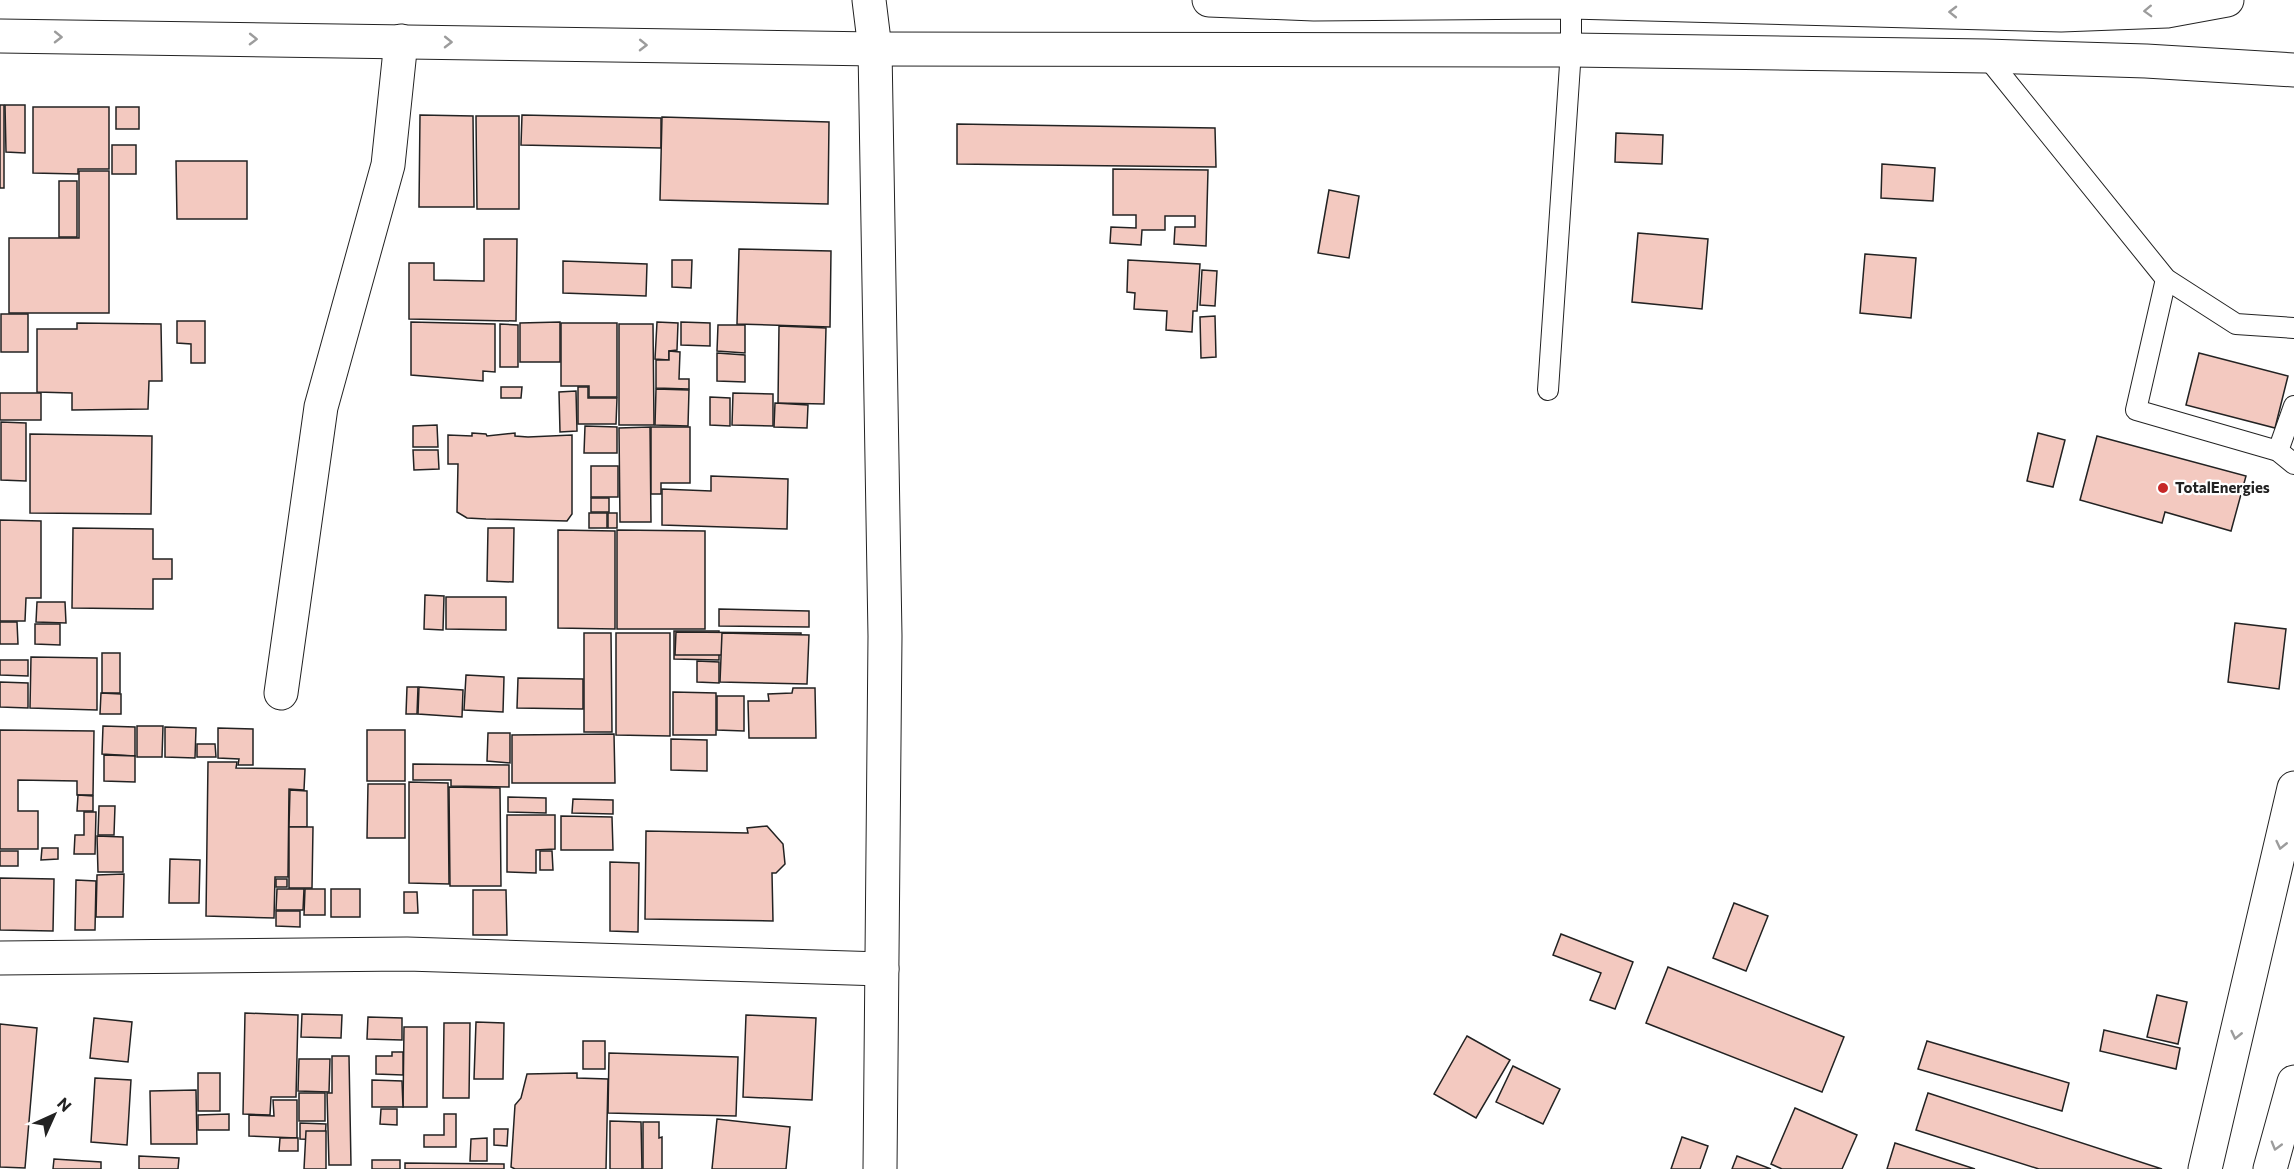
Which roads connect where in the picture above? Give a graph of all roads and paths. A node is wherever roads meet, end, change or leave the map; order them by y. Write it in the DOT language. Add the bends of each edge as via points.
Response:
graph roads {
  1 [pos="869,0"];
  2 [pos="1209,0"];
  3 [pos="2227,0"];
  4 [pos="1314,2"];
  5 [pos="1571,2"];
  6 [pos="0,36"];
  7 [pos="401,41"];
  8 [pos="875,49"];
  9 [pos="1571,50"];
  10 [pos="1986,56"];
  11 [pos="2294,70"];
  12 [pos="2166,279"];
  13 [pos="2294,328"];
  14 [pos="1548,390"];
  15 [pos="2294,406"];
  16 [pos="2277,451"];
  17 [pos="2294,464"];
  18 [pos="281,693"];
  19 [pos="2294,788"];
  20 [pos="0,958"];
  21 [pos="882,969"];
  22 [pos="2294,1082"];
  23 [pos="880,1169"];
  24 [pos="2205,1169"];
  25 [pos="2270,1169"];
  1 -- 8 [label="main road"];
  2 -- 4 [label="main road"];
  3 -- 5 [label="main road, one-way" via="2167,10 2061,15"];
  4 -- 5 [label="main road"];
  5 -- 9 [label="lane"];
  6 -- 7 [label="main road, one-way"];
  7 -- 8 [label="main road, one-way"];
  7 -- 18 [label="main road" via="388,165 321,406"];
  8 -- 9 [label="main road"];
  8 -- 21 [label="main road" via="885,636"];
  9 -- 10 [label="main road"];
  9 -- 14 [label="lane"];
  10 -- 11 [label="main road"];
  10 -- 12 [label="lane"];
  12 -- 13 [label="lane" via="2236,324"];
  12 -- 16 [label="lane" via="2136,410"];
  15 -- 16 [label="lane"];
  16 -- 17 [label="lane"];
  19 -- 24 [label="main road, one-way"];
  20 -- 21 [label="main road" via="407,954"];
  21 -- 23 [label="main road"];
  22 -- 25 [label="main road, one-way"];
}
